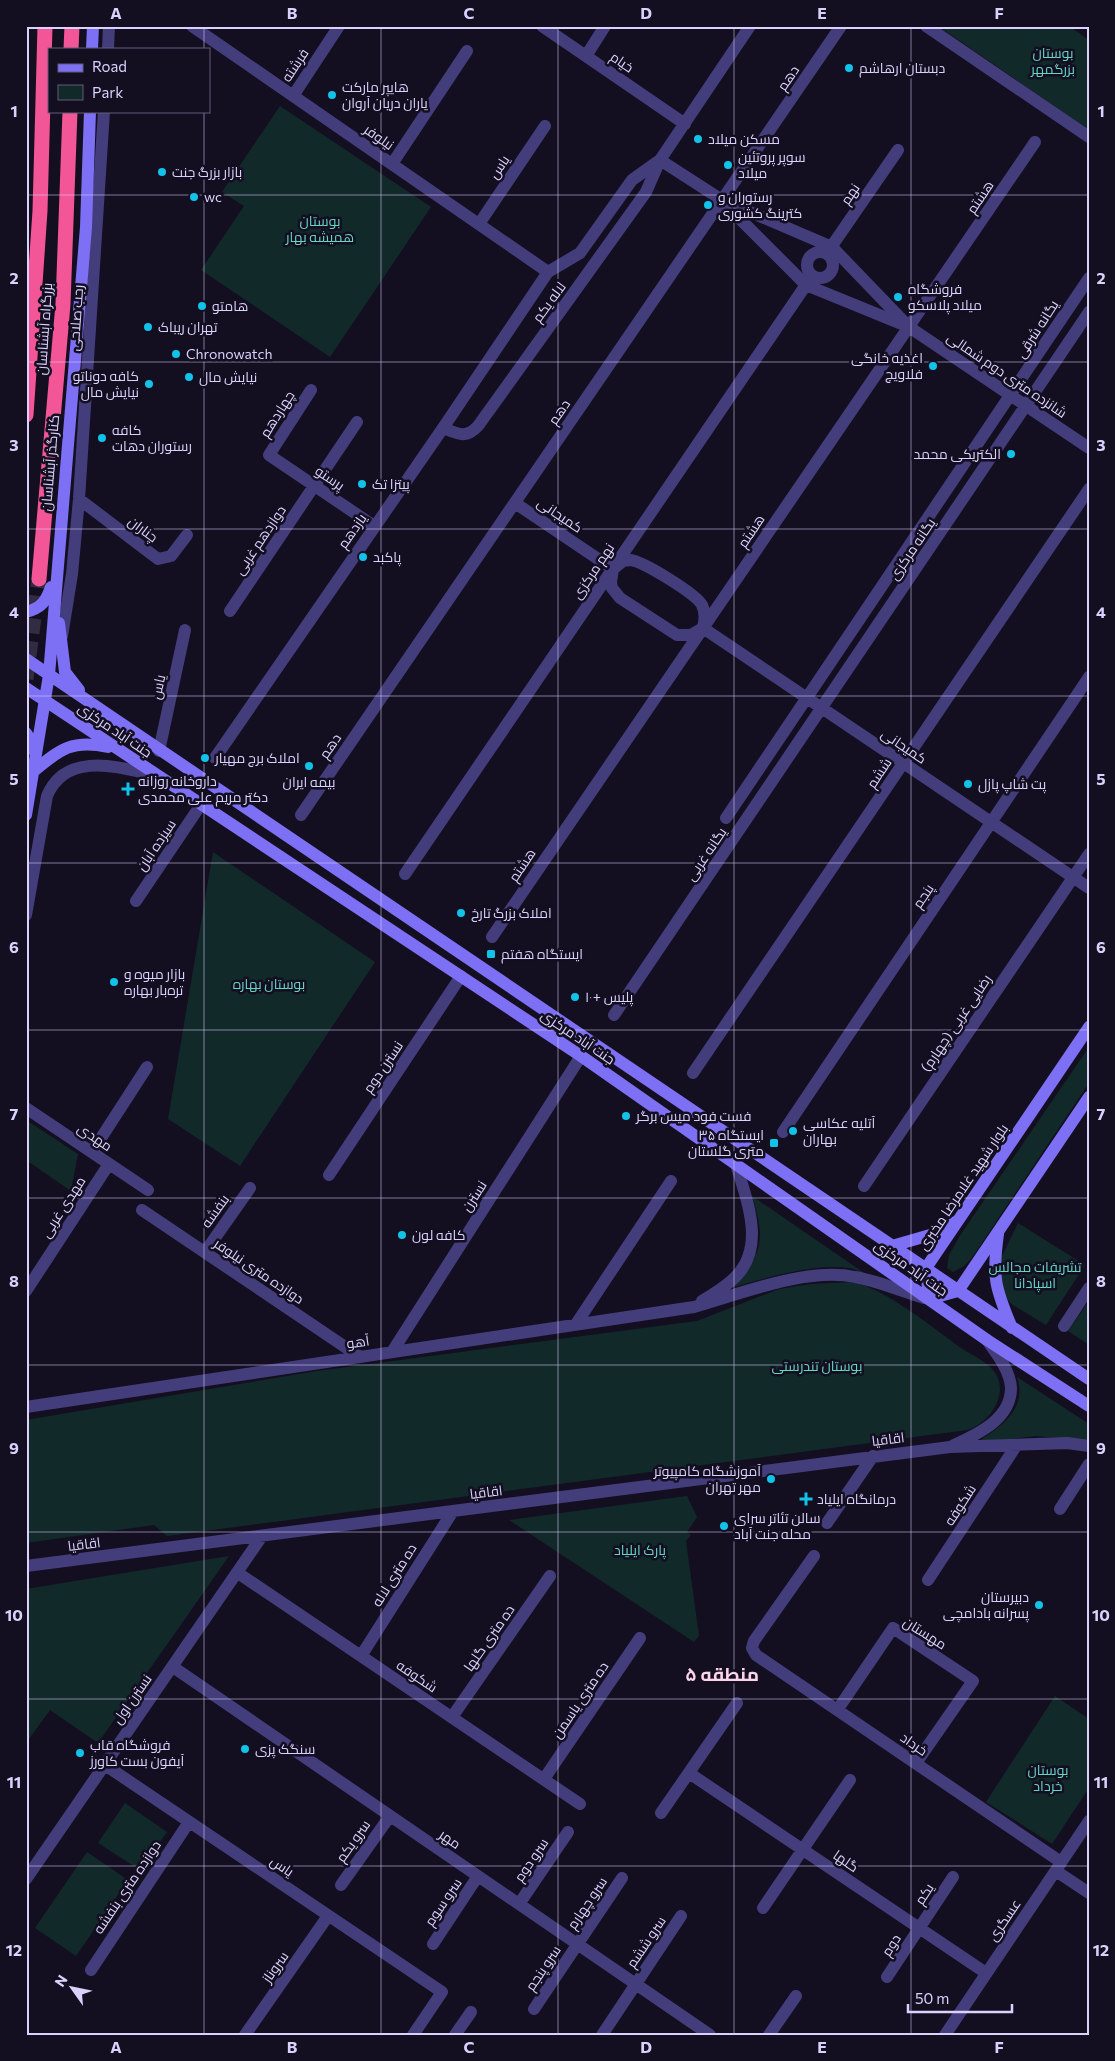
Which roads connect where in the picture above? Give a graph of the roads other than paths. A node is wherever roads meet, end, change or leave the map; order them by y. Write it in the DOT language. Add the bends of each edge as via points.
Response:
graph roads {
  1 [pos="45,26"];
  2 [pos="72,26"];
  3 [pos="93,26"];
  4 [pos="109,26"];
  5 [pos="192,26"];
  6 [pos="339,26"];
  7 [pos="542,26"];
  8 [pos="605,26"];
  9 [pos="750,26"];
  10 [pos="841,26"];
  11 [pos="926,26"];
  12 [pos="71,48"];
  13 [pos="92,48"];
  14 [pos="108,48"];
  15 [pos="467,51"];
  16 [pos="586,56"];
  17 [pos="293,96"];
  18 [pos="70,112"];
  19 [pos="90,112"];
  20 [pos="104,112"];
  21 [pos="685,124"];
  22 [pos="545,126"];
  23 [pos="1089,137"];
  24 [pos="1036,142"];
  25 [pos="898,150"];
  26 [pos="660,160"];
  27 [pos="392,164"];
  28 [pos="722,200"];
  29 [pos="479,224"];
  30 [pos="829,251"];
  31 [pos="548,272"];
  32 [pos="1089,278"];
  33 [pos="809,281"];
  34 [pos="1089,312"];
  35 [pos="909,327"];
  36 [pos="311,390"];
  37 [pos="1011,396"];
  38 [pos="1026,406"];
  39 [pos="26,415"];
  40 [pos="357,422"];
  41 [pos="443,428"];
  42 [pos="1089,448"];
  43 [pos="269,455"];
  44 [pos="315,486"];
  45 [pos="1089,489"];
  46 [pos="78,499"];
  47 [pos="515,503"];
  48 [pos="374,526"];
  49 [pos="187,535"];
  50 [pos="613,569"];
  51 [pos="56,575"];
  52 [pos="39,579"];
  53 [pos="230,611"];
  54 [pos="26,612"];
  55 [pos="703,628"];
  56 [pos="185,630"];
  57 [pos="61,646"];
  58 [pos="26,660"];
  59 [pos="49,675"];
  60 [pos="1089,677"];
  61 [pos="26,688"];
  62 [pos="806,698"];
  63 [pos="45,701"];
  64 [pos="823,709"];
  65 [pos="125,728"];
  66 [pos="26,734"];
  67 [pos="115,748"];
  68 [pos="159,751"];
  69 [pos="215,758"];
  70 [pos="903,763"];
  71 [pos="35,765"];
  72 [pos="154,775"];
  73 [pos="200,806"];
  74 [pos="26,815"];
  75 [pos="301,815"];
  76 [pos="726,818"];
  77 [pos="991,822"];
  78 [pos="1089,854"];
  79 [pos="325,861"];
  80 [pos="405,874"];
  81 [pos="1073,878"];
  82 [pos="314,880"];
  83 [pos="1089,888"];
  84 [pos="136,902"];
  85 [pos="26,915"];
  86 [pos="492,936"];
  87 [pos="461,976"];
  88 [pos="614,1015"];
  89 [pos="1089,1027"];
  90 [pos="581,1056"];
  91 [pos="147,1067"];
  92 [pos="693,1073"];
  93 [pos="1089,1097"];
  94 [pos="26,1108"];
  95 [pos="783,1132"];
  96 [pos="92,1152"];
  97 [pos="109,1164"];
  98 [pos="736,1164"];
  99 [pos="329,1175"];
  100 [pos="671,1181"];
  101 [pos="864,1186"];
  102 [pos="250,1188"];
  103 [pos="148,1190"];
  104 [pos="142,1210"];
  105 [pos="960,1219"];
  106 [pos="998,1231"];
  107 [pos="892,1246"];
  108 [pos="205,1252"];
  109 [pos="926,1268"];
  110 [pos="1089,1288"];
  111 [pos="26,1291"];
  112 [pos="958,1291"];
  113 [pos="929,1299"];
  114 [pos="694,1307"];
  115 [pos="576,1324"];
  116 [pos="1064,1326"];
  117 [pos="1012,1328"];
  118 [pos="986,1340"];
  119 [pos="392,1352"];
  120 [pos="360,1357"];
  121 [pos="1089,1379"];
  122 [pos="26,1406"];
  123 [pos="1089,1406"];
  124 [pos="1016,1446"];
  125 [pos="1089,1446"];
  126 [pos="950,1447"];
  127 [pos="873,1456"];
  128 [pos="1089,1464"];
  129 [pos="1060,1509"];
  130 [pos="452,1511"];
  131 [pos="827,1523"];
  132 [pos="262,1536"];
  133 [pos="814,1556"];
  134 [pos="26,1566"];
  135 [pos="238,1573"];
  136 [pos="550,1576"];
  137 [pos="928,1580"];
  138 [pos="640,1638"];
  139 [pos="361,1656"];
  140 [pos="173,1667"];
  141 [pos="737,1703"];
  142 [pos="838,1709"];
  143 [pos="452,1718"];
  144 [pos="916,1763"];
  145 [pos="105,1765"];
  146 [pos="689,1773"];
  147 [pos="544,1779"];
  148 [pos="850,1780"];
  149 [pos="580,1804"];
  150 [pos="661,1813"];
  151 [pos="390,1816"];
  152 [pos="1089,1821"];
  153 [pos="189,1822"];
  154 [pos="568,1832"];
  155 [pos="803,1850"];
  156 [pos="1058,1866"];
  157 [pos="478,1876"];
  158 [pos="953,1876"];
  159 [pos="622,1878"];
  160 [pos="26,1879"];
  161 [pos="341,1884"];
  162 [pos="1089,1893"];
  163 [pos="519,1904"];
  164 [pos="763,1908"];
  165 [pos="328,1916"];
  166 [pos="681,1916"];
  167 [pos="919,1928"];
  168 [pos="433,1944"];
  169 [pos="577,1944"];
  170 [pos="90,1970"];
  171 [pos="986,1973"];
  172 [pos="887,1977"];
  173 [pos="636,1984"];
  174 [pos="796,1996"];
  175 [pos="534,2009"];
  176 [pos="471,2012"];
  177 [pos="245,2035"];
  178 [pos="413,2035"];
  179 [pos="456,2035"];
  180 [pos="602,2035"];
  181 [pos="710,2035"];
  182 [pos="769,2035"];
  183 [pos="945,2035"];
  1 -- 39 [label="highway, بزرگراه آبشناسان" via="40,211"];
  2 -- 12 [label="highway"];
  3 -- 13 [label="main road"];
  4 -- 14 [label="street"];
  5 -- 17 [label="street, نیلوفر"];
  6 -- 17 [label="street, فرشته"];
  7 -- 16 [label="street, خیام"];
  8 -- 16 [label="street"];
  9 -- 21 [label="street, لاله یکم"];
  10 -- 28 [label="street, دهم"];
  11 -- 23 [label="street"];
  15 -- 27 [label="street"];
  16 -- 21 [label="street, خیام"];
  17 -- 27 [label="street, نیلوفر"];
  18 -- 52 [label="highway, بزرگراه آبشناسان" via="63,304"];
  19 -- 51 [label="main road, کنارگذر آبشناسان" via="86,227"];
  20 -- 46 [label="street, رجب صلاحی"];
  21 -- 26 [label="street, لاله یکم"];
  22 -- 29 [label="street, یاس"];
  24 -- 35 [label="street, هشتم"];
  25 -- 30 [label="street, نهم"];
  26 -- 28 [label="street, شانزده متری دوم شمالی"];
  26 -- 31 [label="street, لاله یکم" via="632,180 586,247 574,258"];
  26 -- 41 [label="street, لاله یکم" via="646,192 478,426 471,434 462,436"];
  27 -- 29 [label="street, نیلوفر"];
  28 -- 30 [label="street, شانزده متری دوم شمالی"];
  28 -- 33 [label="street, شانزده متری دوم شمالی"];
  28 -- 47 [label="street, دهم"];
  29 -- 31 [label="street, نیلوفر"];
  30 -- 33 [label="street" via="810,256"];
  30 -- 33 [label="street" via="831,273"];
  30 -- 35 [label="street, شانزده متری دوم شمالی"];
  31 -- 41 [label="street, یازدهم"];
  32 -- 37 [label="street, یگانه شرقی"];
  33 -- 35 [label="street, شانزده متری دوم شمالی"];
  33 -- 50 [label="street, نهم مرکزی"];
  34 -- 38 [label="street"];
  35 -- 37 [label="street, شانزده متری دوم شمالی"];
  35 -- 55 [label="street, هشتم"];
  36 -- 43 [label="street, چهاردهم"];
  37 -- 38 [label="street, شانزده متری دوم شمالی"];
  37 -- 62 [label="street, یگانه مرکزی"];
  38 -- 42 [label="street, شانزده متری دوم شمالی"];
  38 -- 64 [label="street, یگانه مرکزی"];
  40 -- 44 [label="street, دوازدهم غربی"];
  41 -- 48 [label="street, یازدهم"];
  43 -- 44 [label="street, پرستو"];
  44 -- 48 [label="street, پرستو"];
  44 -- 53 [label="street, دوازدهم غربی"];
  45 -- 70 [label="street, ششم"];
  46 -- 49 [label="street, چناران" via="158,559 171,556"];
  46 -- 57 [label="street, رجب صلاحی" via="72,574"];
  47 -- 50 [label="street, کمیجانی"];
  47 -- 75 [label="street, دهم"];
  48 -- 69 [label="street, یازدهم"];
  50 -- 55 [label="street" via="612,588 620,598 677,635 691,635"];
  50 -- 55 [label="street" via="623,562 636,561 694,597 703,607"];
  50 -- 80 [label="street, نهم مرکزی"];
  51 -- 54 [label="main road" via="46,600 37,609"];
  51 -- 57 [label="main road"];
  51 -- 59 [label="main road, کنارگذر آبشناسان"];
  55 -- 62 [label="street, کمیجانی"];
  55 -- 86 [label="street, هشتم"];
  56 -- 68 [label="street, یاس"];
  57 -- 65 [label="main road" via="65,672 71,683"];
  58 -- 59 [label="main road, جنت آباد مرکزی"];
  59 -- 63 [label="main road, کنارگذر آبشناسان"];
  59 -- 65 [label="main road, جنت آباد مرکزی"];
  60 -- 77 [label="street, پنجم"];
  61 -- 63 [label="main road, جنت آباد مرکزی"];
  62 -- 64 [label="street, کمیجانی"];
  62 -- 76 [label="street, یگانه غربی"];
  63 -- 67 [label="main road, جنت آباد مرکزی"];
  63 -- 71 [label="main road, کنارگذر آبشناسان"];
  64 -- 70 [label="street, کمیجانی"];
  64 -- 88 [label="street, یگانه غربی"];
  65 -- 68 [label="main road, جنت آباد مرکزی"];
  66 -- 71 [label="main road" via="34,745"];
  67 -- 71 [label="main road" via="79,744"];
  67 -- 72 [label="main road, جنت آباد مرکزی"];
  68 -- 79 [label="main road, جنت آباد مرکزی"];
  70 -- 77 [label="street, کمیجانی"];
  70 -- 92 [label="street, ششم"];
  71 -- 74 [label="main road, کنارگذر آبشناسان"];
  72 -- 73 [label="main road, جنت آباد مرکزی"];
  72 -- 85 [label="street" via="94,765 70,770 57,780 46,802"];
  73 -- 82 [label="main road, جنت آباد مرکزی"];
  73 -- 84 [label="street, سیزده آبان"];
  77 -- 81 [label="street, کمیجانی"];
  77 -- 95 [label="street, پنجم"];
  78 -- 81 [label="street, رضایی غربی (چهارم)"];
  79 -- 82 [label="main road"];
  79 -- 107 [label="main road, جنت آباد مرکزی"];
  81 -- 83 [label="street, کمیجانی"];
  81 -- 101 [label="street, رضایی غربی (چهارم)"];
  82 -- 87 [label="main road, جنت آباد مرکزی"];
  87 -- 90 [label="main road, جنت آباد مرکزی"];
  87 -- 99 [label="street, نسترن دوم"];
  89 -- 105 [label="main road, بلوار شهید غلامرضا مخبری"];
  90 -- 98 [label="main road, جنت آباد مرکزی"];
  90 -- 119 [label="street, نسترن"];
  91 -- 96 [label="street"];
  93 -- 106 [label="main road"];
  94 -- 96 [label="street, مهدی"];
  96 -- 97 [label="street, مهدی"];
  97 -- 103 [label="street, مهدی"];
  97 -- 111 [label="street, مهدی غربی"];
  98 -- 113 [label="main road, جنت آباد مرکزی"];
  98 -- 114 [label="street" via="753,1226 752,1247 732,1281"];
  100 -- 115 [label="street"];
  102 -- 108 [label="street, بنفشه"];
  104 -- 108 [label="street, دوازده متری نیلوفر"];
  105 -- 107 [label="main road" via="937,1233"];
  105 -- 109 [label="main road, بلوار شهید غلامرضا مخبری"];
  106 -- 112 [label="main road"];
  106 -- 117 [label="main road" via="994,1257 996,1292"];
  107 -- 109 [label="main road, جنت آباد مرکزی"];
  108 -- 120 [label="street, دوازده متری نیلوفر"];
  109 -- 112 [label="main road, جنت آباد مرکزی"];
  109 -- 113 [label="main road, بلوار شهید غلامرضا مخبری"];
  110 -- 116 [label="street"];
  112 -- 113 [label="main road"];
  112 -- 117 [label="main road, جنت آباد مرکزی"];
  113 -- 114 [label="street, آهو" via="854,1276 834,1275 776,1283"];
  113 -- 118 [label="main road, جنت آباد مرکزی"];
  114 -- 115 [label="street, آهو"];
  115 -- 119 [label="street, آهو"];
  117 -- 121 [label="main road, جنت آباد مرکزی"];
  118 -- 123 [label="main road, جنت آباد مرکزی"];
  118 -- 126 [label="street" via="1009,1378 1008,1400 1000,1415 987,1428"];
  119 -- 120 [label="street, آهو"];
  120 -- 122 [label="street, آهو"];
  124 -- 125 [label="street" via="1067,1443"];
  124 -- 126 [label="street"];
  124 -- 137 [label="street, شکوفه"];
  126 -- 127 [label="street, اقاقیا"];
  127 -- 130 [label="street, اقاقیا"];
  127 -- 131 [label="street"];
  128 -- 129 [label="street"];
  130 -- 132 [label="street, اقاقیا"];
  130 -- 139 [label="street, ده متری لاله"];
  132 -- 134 [label="street, اقاقیا"];
  132 -- 135 [label="street, نسترن اول"];
  133 -- 142 [label="street, خرداد" via="752,1648 756,1654"];
  135 -- 139 [label="street, شکوفه"];
  135 -- 140 [label="street, نسترن اول"];
  136 -- 143 [label="street, ده متری گلها"];
  138 -- 147 [label="street, ده متری یاسمن"];
  139 -- 143 [label="street, شکوفه"];
  140 -- 145 [label="street, نسترن اول"];
  140 -- 151 [label="street, مهر"];
  141 -- 146 [label="street"];
  142 -- 144 [label="street, خرداد"];
  142 -- 144 [label="street, مهستان" via="893,1628 973,1681"];
  143 -- 147 [label="street, شکوفه"];
  144 -- 156 [label="street, خرداد"];
  145 -- 153 [label="street, یاس"];
  145 -- 160 [label="street, نسترن اول"];
  146 -- 150 [label="street"];
  146 -- 155 [label="street, گلها"];
  147 -- 149 [label="street, شکوفه"];
  148 -- 155 [label="street"];
  151 -- 157 [label="street, مهر"];
  151 -- 161 [label="street, سرو یکم"];
  152 -- 156 [label="street, عسگری"];
  153 -- 165 [label="street, یاس"];
  153 -- 170 [label="street, دوازده متری بنفشه"];
  154 -- 163 [label="street, سرو دوم"];
  155 -- 164 [label="street"];
  155 -- 167 [label="street, گلها"];
  156 -- 162 [label="street, خرداد"];
  156 -- 171 [label="street, عسگری"];
  157 -- 163 [label="street, مهر"];
  157 -- 168 [label="street, سرو سوم"];
  158 -- 167 [label="street, یکم"];
  159 -- 169 [label="street, سرو چهارم"];
  163 -- 169 [label="street, مهر"];
  165 -- 177 [label="street, سروناز"];
  165 -- 178 [label="street, یاس" via="442,1992"];
  166 -- 173 [label="street, سرو ششم"];
  167 -- 171 [label="street, گلها"];
  167 -- 172 [label="street, دوم"];
  169 -- 173 [label="street, مهر"];
  169 -- 175 [label="street, سرو پنجم"];
  171 -- 183 [label="street, عسگری"];
  173 -- 180 [label="street, سرو ششم"];
  173 -- 181 [label="street, مهر"];
  174 -- 182 [label="street"];
  176 -- 179 [label="street"];
}
